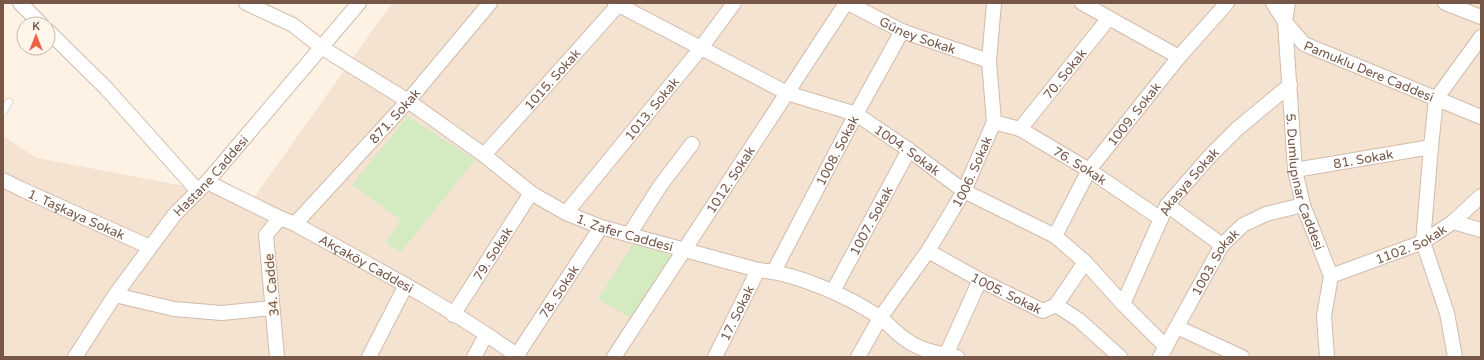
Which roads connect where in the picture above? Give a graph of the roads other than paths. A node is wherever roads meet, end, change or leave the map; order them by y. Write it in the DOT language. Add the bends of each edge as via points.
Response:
graph roads {
  1 [pos="20,3"];
  2 [pos="246,3"];
  3 [pos="359,3"];
  4 [pos="490,3"];
  5 [pos="734,3"];
  6 [pos="847,3"];
  7 [pos="994,3"];
  8 [pos="1082,3"];
  9 [pos="1227,3"];
  10 [pos="1273,3"];
  11 [pos="1288,3"];
  12 [pos="1445,3"];
  13 [pos="618,4"];
  14 [pos="33,16"];
  15 [pos="1481,17"];
  16 [pos="1109,18"];
  17 [pos="1285,22"];
  18 [pos="902,31"];
  19 [pos="1481,37"];
  20 [pos="56,39"];
  21 [pos="321,47"];
  22 [pos="701,48"];
  23 [pos="1179,57"];
  24 [pos="989,61"];
  25 [pos="1290,85"];
  26 [pos="787,93"];
  27 [pos="1436,99"];
  28 [pos="408,100"];
  29 [pos="9,102"];
  30 [pos="3,112"];
  31 [pos="856,114"];
  32 [pos="1481,117"];
  33 [pos="994,122"];
  34 [pos="1020,129"];
  35 [pos="692,144"];
  36 [pos="1431,147"];
  37 [pos="909,150"];
  38 [pos="484,155"];
  39 [pos="1088,170"];
  40 [pos="1295,170"];
  41 [pos="3,180"];
  42 [pos="202,187"];
  43 [pos="964,191"];
  44 [pos="531,193"];
  45 [pos="1481,196"];
  46 [pos="1167,205"];
  47 [pos="1303,205"];
  48 [pos="566,213"];
  49 [pos="280,218"];
  50 [pos="1161,219"];
  51 [pos="1453,222"];
  52 [pos="295,224"];
  53 [pos="601,227"];
  54 [pos="1481,230"];
  55 [pos="629,235"];
  56 [pos="1055,236"];
  57 [pos="1423,242"];
  58 [pos="1222,245"];
  59 [pos="150,247"];
  60 [pos="685,250"];
  61 [pos="928,251"];
  62 [pos="1085,262"];
  63 [pos="758,270"];
  64 [pos="774,271"];
  65 [pos="1331,276"];
  66 [pos="980,280"];
  67 [pos="406,285"];
  68 [pos="833,291"];
  69 [pos="115,295"];
  70 [pos="1123,304"];
  71 [pos="1056,305"];
  72 [pos="272,308"];
  73 [pos="453,314"];
  74 [pos="880,318"];
  75 [pos="1177,327"];
  76 [pos="486,335"];
  77 [pos="1163,352"];
  78 [pos="518,356"];
  79 [pos="719,356"];
  80 [pos="952,356"];
  81 [pos="75,357"];
  82 [pos="276,357"];
  83 [pos="369,357"];
  84 [pos="474,357"];
  85 [pos="614,357"];
  86 [pos="858,357"];
  87 [pos="1120,357"];
  88 [pos="1242,357"];
  89 [pos="1327,357"];
  90 [pos="1455,357"];
  1 -- 14 [label="street"];
  2 -- 21 [label="street, 1. Zafer Caddesi" via="293,25"];
  3 -- 21 [label="street, Hastane Caddesi"];
  4 -- 28 [label="street, 871. Sokak"];
  5 -- 22 [label="street, 1013. Sokak"];
  6 -- 18 [label="street, Güney Sokak"];
  6 -- 26 [label="street, 1012. Sokak"];
  7 -- 24 [label="street, 1006. Sokak"];
  8 -- 16 [label="street"];
  9 -- 23 [label="street, 1009. Sokak"];
  10 -- 17 [label="street, Pamuklu Dere Caddesi"];
  11 -- 17 [label="street, 5. Dumlupınar Caddesi"];
  12 -- 15 [label="street"];
  13 -- 22 [label="street, 1004. Sokak"];
  13 -- 38 [label="street, 1015. Sokak"];
  16 -- 23 [label="street"];
  16 -- 34 [label="street, 70. Sokak"];
  17 -- 25 [label="street, 5. Dumlupınar Caddesi"];
  17 -- 27 [label="street, Pamuklu Dere Caddesi" via="1304,44"];
  18 -- 24 [label="street, Güney Sokak"];
  18 -- 31 [label="street, 1008. Sokak"];
  19 -- 27 [label="street"];
  20 -- 42 [label="street"];
  21 -- 28 [label="street, 1. Zafer Caddesi"];
  21 -- 42 [label="street, Hastane Caddesi"];
  22 -- 26 [label="street, 1004. Sokak"];
  22 -- 48 [label="street, 1013. Sokak"];
  23 -- 39 [label="street, 1009. Sokak"];
  24 -- 33 [label="street, 1006. Sokak"];
  25 -- 40 [label="street, 5. Dumlupınar Caddesi"];
  25 -- 46 [label="street, Akasya Sokak" via="1237,129"];
  26 -- 31 [label="street, 1004. Sokak"];
  26 -- 60 [label="street, 1012. Sokak"];
  27 -- 32 [label="street, Pamuklu Dere Caddesi"];
  27 -- 36 [label="street"];
  28 -- 38 [label="street, 1. Zafer Caddesi"];
  28 -- 52 [label="street, 871. Sokak"];
  29 -- 30 [label="lane"];
  31 -- 37 [label="street, 1004. Sokak"];
  31 -- 64 [label="street, 1008. Sokak"];
  33 -- 34 [label="street, 76. Sokak"];
  33 -- 43 [label="street, 1006. Sokak"];
  34 -- 39 [label="street, 76. Sokak"];
  35 -- 55 [label="street" via="660,186"];
  36 -- 40 [label="street, 81. Sokak"];
  36 -- 57 [label="street"];
  37 -- 43 [label="street, 1004. Sokak"];
  37 -- 68 [label="street, 1007. Sokak"];
  38 -- 44 [label="street, 1. Zafer Caddesi"];
  39 -- 50 [label="street, 76. Sokak"];
  39 -- 56 [label="street, 1009. Sokak"];
  40 -- 47 [label="street, 5. Dumlupınar Caddesi"];
  41 -- 59 [label="street, 1. Taşkaya Sokak"];
  42 -- 49 [label="street, Akçaköy Caddesi"];
  42 -- 59 [label="street, Hastane Caddesi" via="175,214"];
  43 -- 56 [label="street, 1004. Sokak"];
  43 -- 61 [label="street, 1006. Sokak"];
  44 -- 48 [label="street, 1. Zafer Caddesi"];
  44 -- 73 [label="street, 79. Sokak"];
  45 -- 51 [label="street, 1102. Sokak"];
  46 -- 50 [label="street, Akasya Sokak"];
  46 -- 58 [label="street"];
  47 -- 58 [label="street, 1003. Sokak" via="1266,214 1243,225"];
  47 -- 65 [label="street, 5. Dumlupınar Caddesi"];
  48 -- 53 [label="street, 1. Zafer Caddesi"];
  49 -- 52 [label="street, Akçaköy Caddesi"];
  49 -- 72 [label="street, 34. Cadde" via="266,235"];
  50 -- 70 [label="street, Akasya Sokak"];
  51 -- 54 [label="street"];
  51 -- 57 [label="street, 1102. Sokak"];
  52 -- 67 [label="street, Akçaköy Caddesi"];
  53 -- 55 [label="street, 1. Zafer Caddesi"];
  53 -- 78 [label="street, 78. Sokak"];
  55 -- 60 [label="street, 1. Zafer Caddesi"];
  56 -- 62 [label="street, 1004. Sokak"];
  57 -- 65 [label="street, 1102. Sokak"];
  57 -- 90 [label="street" via="1447,313"];
  58 -- 75 [label="street, 1003. Sokak"];
  59 -- 69 [label="street, Hastane Caddesi"];
  60 -- 63 [label="street, 1. Zafer Caddesi"];
  60 -- 85 [label="street, 1012. Sokak"];
  61 -- 66 [label="street, 1005. Sokak"];
  61 -- 74 [label="street, 1006. Sokak"];
  62 -- 70 [label="street, 1004. Sokak"];
  62 -- 71 [label="street"];
  63 -- 64 [label="street, 1. Zafer Caddesi"];
  63 -- 79 [label="street, 17. Sokak"];
  64 -- 68 [label="street, 1. Zafer Caddesi"];
  65 -- 89 [label="street" via="1324,316"];
  66 -- 71 [label="street, 1005. Sokak" via="1043,311"];
  66 -- 80 [label="street"];
  67 -- 73 [label="street, Akçaköy Caddesi"];
  67 -- 83 [label="street"];
  68 -- 74 [label="street, 1. Zafer Caddesi"];
  69 -- 72 [label="street" via="174,309 222,312"];
  69 -- 81 [label="street, Hastane Caddesi"];
  70 -- 77 [label="street, 1004. Sokak"];
  71 -- 87 [label="street, 1005. Sokak" via="1079,320"];
  72 -- 82 [label="street, 34. Cadde"];
  73 -- 76 [label="street, Akçaköy Caddesi"];
  74 -- 80 [label="street, 1. Zafer Caddesi" via="906,340 928,351"];
  74 -- 86 [label="street, 1006. Sokak"];
  75 -- 77 [label="street, 1003. Sokak"];
  75 -- 88 [label="street"];
  76 -- 78 [label="street, Akçaköy Caddesi"];
  76 -- 84 [label="street"];
}
